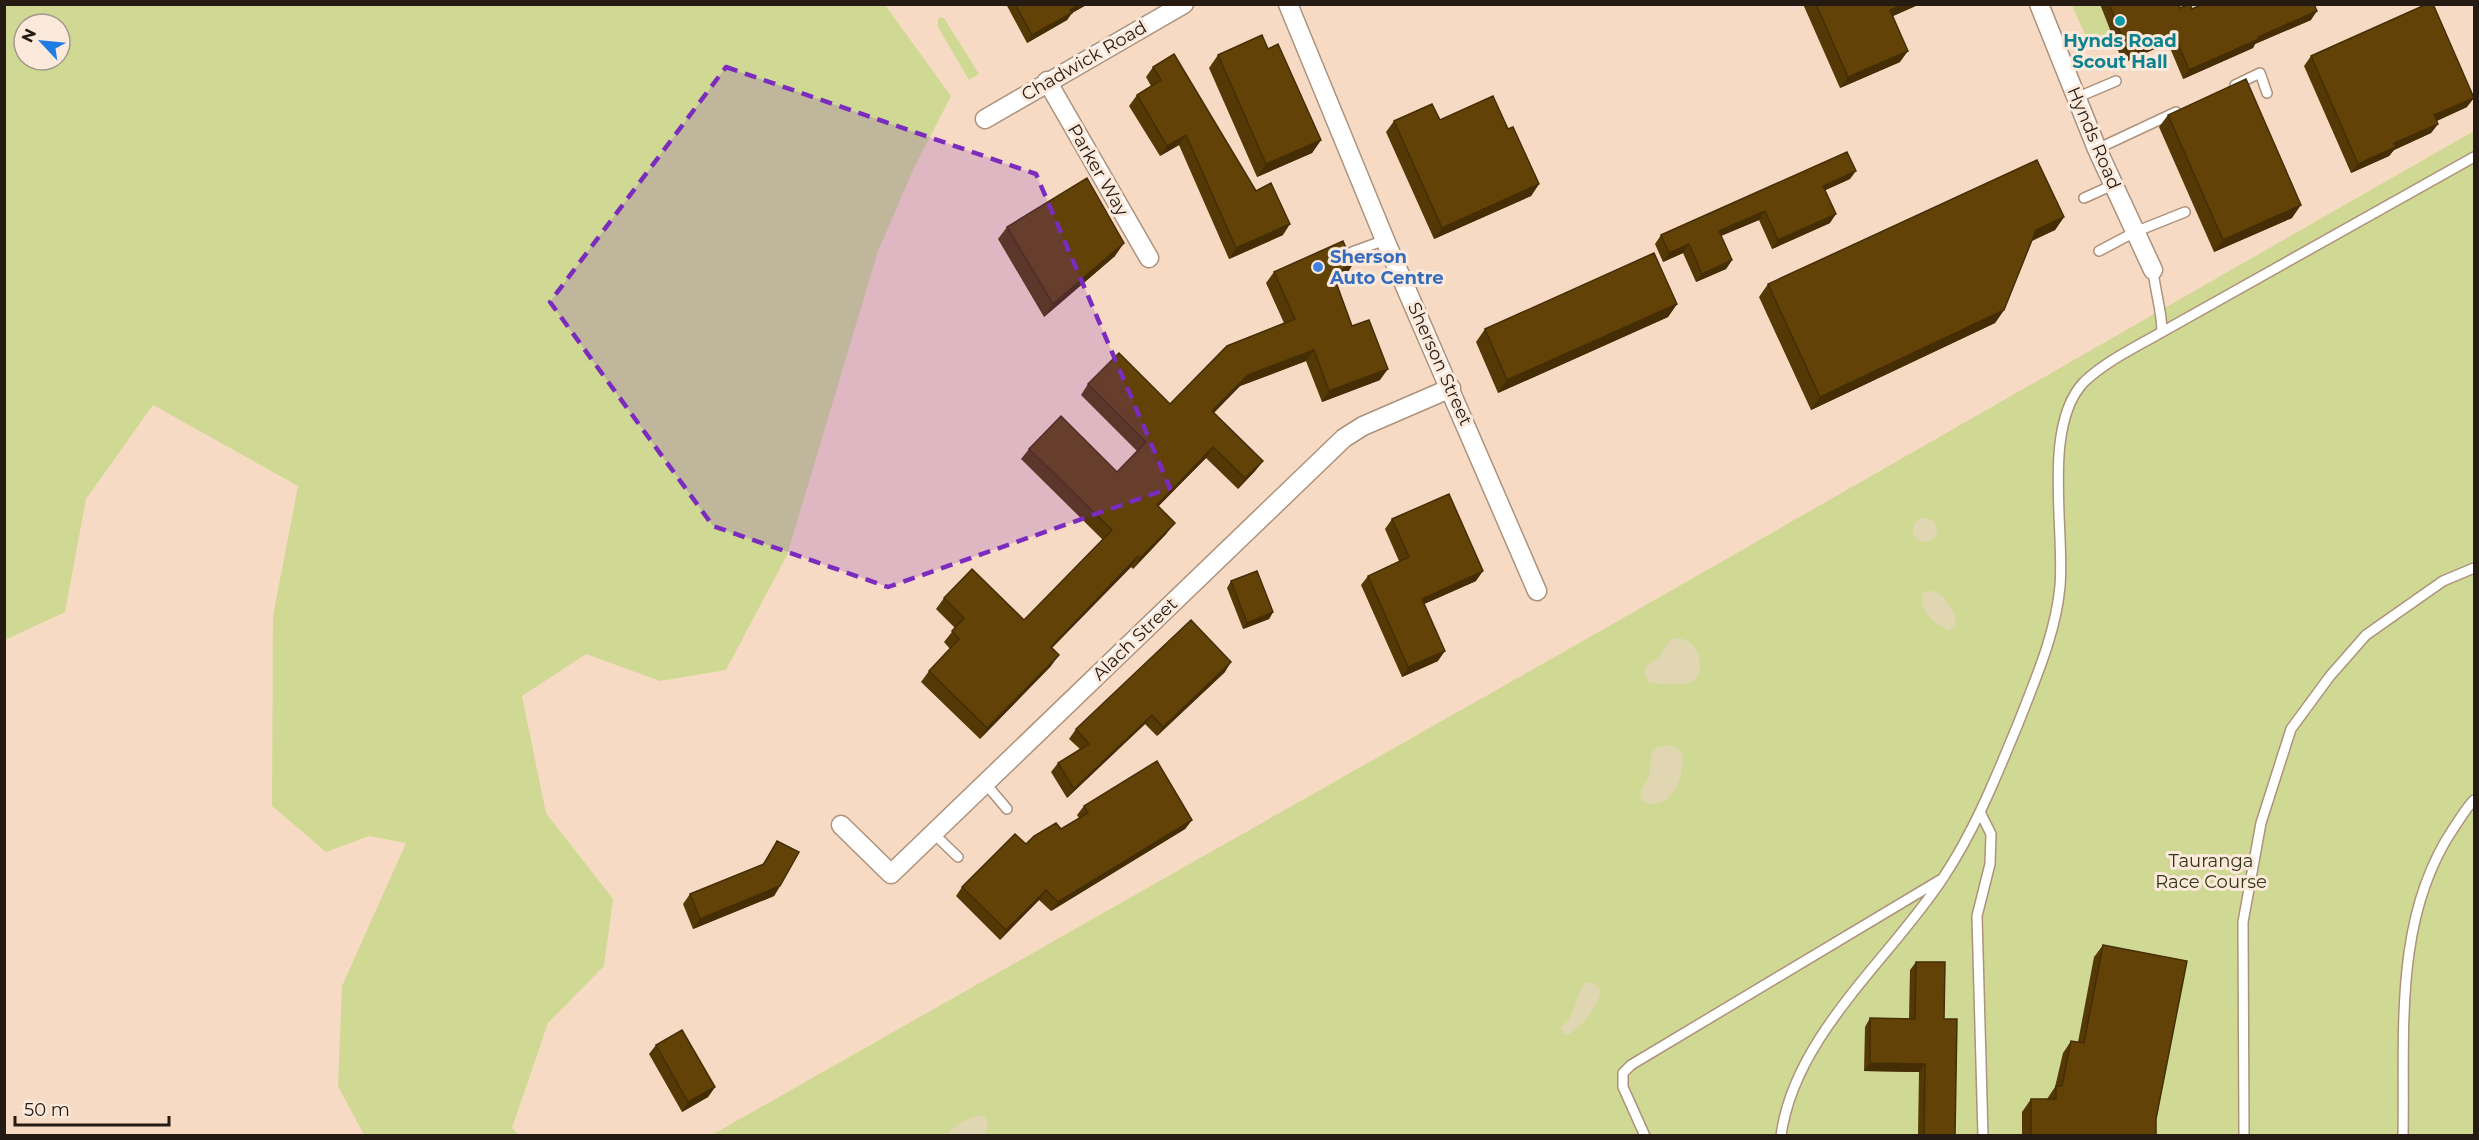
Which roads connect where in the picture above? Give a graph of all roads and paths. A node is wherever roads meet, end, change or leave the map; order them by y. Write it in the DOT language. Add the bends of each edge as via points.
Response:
graph roads {
  1 [pos="1184,4"];
  2 [pos="1288,4"];
  3 [pos="2039,4"];
  4 [pos="1047,81"];
  5 [pos="2116,81"];
  6 [pos="2230,87"];
  7 [pos="2267,93"];
  8 [pos="2076,98"];
  9 [pos="2189,106"];
  10 [pos="985,119"];
  11 [pos="2097,149"];
  12 [pos="2475,157"];
  13 [pos="2113,185"];
  14 [pos="2084,198"];
  15 [pos="2185,212"];
  16 [pos="2135,232"];
  17 [pos="1385,240"];
  18 [pos="2099,251"];
  19 [pos="1352,252"];
  20 [pos="1149,258"];
  21 [pos="2153,270"];
  22 [pos="2162,332"];
  23 [pos="1451,388"];
  24 [pos="2475,568"];
  25 [pos="1537,591"];
  26 [pos="985,783"];
  27 [pos="2475,800"];
  28 [pos="1007,809"];
  29 [pos="1981,814"];
  30 [pos="841,825"];
  31 [pos="933,833"];
  32 [pos="958,857"];
  33 [pos="1944,878"];
  34 [pos="1645,1136"];
  35 [pos="1781,1136"];
  36 [pos="1983,1136"];
  37 [pos="2244,1136"];
  38 [pos="2403,1136"];
  1 -- 4 [label="street, Chadwick Road"];
  2 -- 17 [label="street, Sherson Street"];
  3 -- 8 [label="street, Hynds Road"];
  4 -- 10 [label="street, Chadwick Road"];
  4 -- 20 [label="street, Parker Way"];
  5 -- 8 [label="lane"];
  6 -- 7 [label="lane" via="2260,73"];
  8 -- 11 [label="street, Hynds Road"];
  9 -- 11 [label="lane"];
  11 -- 13 [label="street, Hynds Road"];
  12 -- 22 [label="lane"];
  13 -- 14 [label="lane"];
  13 -- 16 [label="street, Hynds Road"];
  15 -- 16 [label="lane"];
  16 -- 18 [label="lane"];
  16 -- 21 [label="street, Hynds Road"];
  17 -- 19 [label="lane"];
  17 -- 23 [label="street, Sherson Street"];
  21 -- 22 [label="lane"];
  22 -- 29 [label="lane" via="2099,370 2076,392 2067,410 2060,449 2060,585 2056,611 2019,721"];
  23 -- 25 [label="street, Sherson Street"];
  23 -- 26 [label="street, Alach Street" via="1344,438"];
  24 -- 37 [label="lane" via="2443,581 2366,635 2291,729 2261,823 2243,922"];
  26 -- 28 [label="lane"];
  26 -- 31 [label="street, Alach Street"];
  27 -- 38 [label="lane" via="2441,848 2422,891 2410,936"];
  29 -- 33 [label="lane"];
  29 -- 36 [label="lane" via="1991,834 1990,864 1977,916"];
  30 -- 31 [label="street, Alach Street" via="891,874"];
  31 -- 32 [label="lane"];
  33 -- 34 [label="lane" via="1631,1065 1623,1073 1623,1087"];
  33 -- 35 [label="lane" via="1820,1039 1800,1073"];
}
